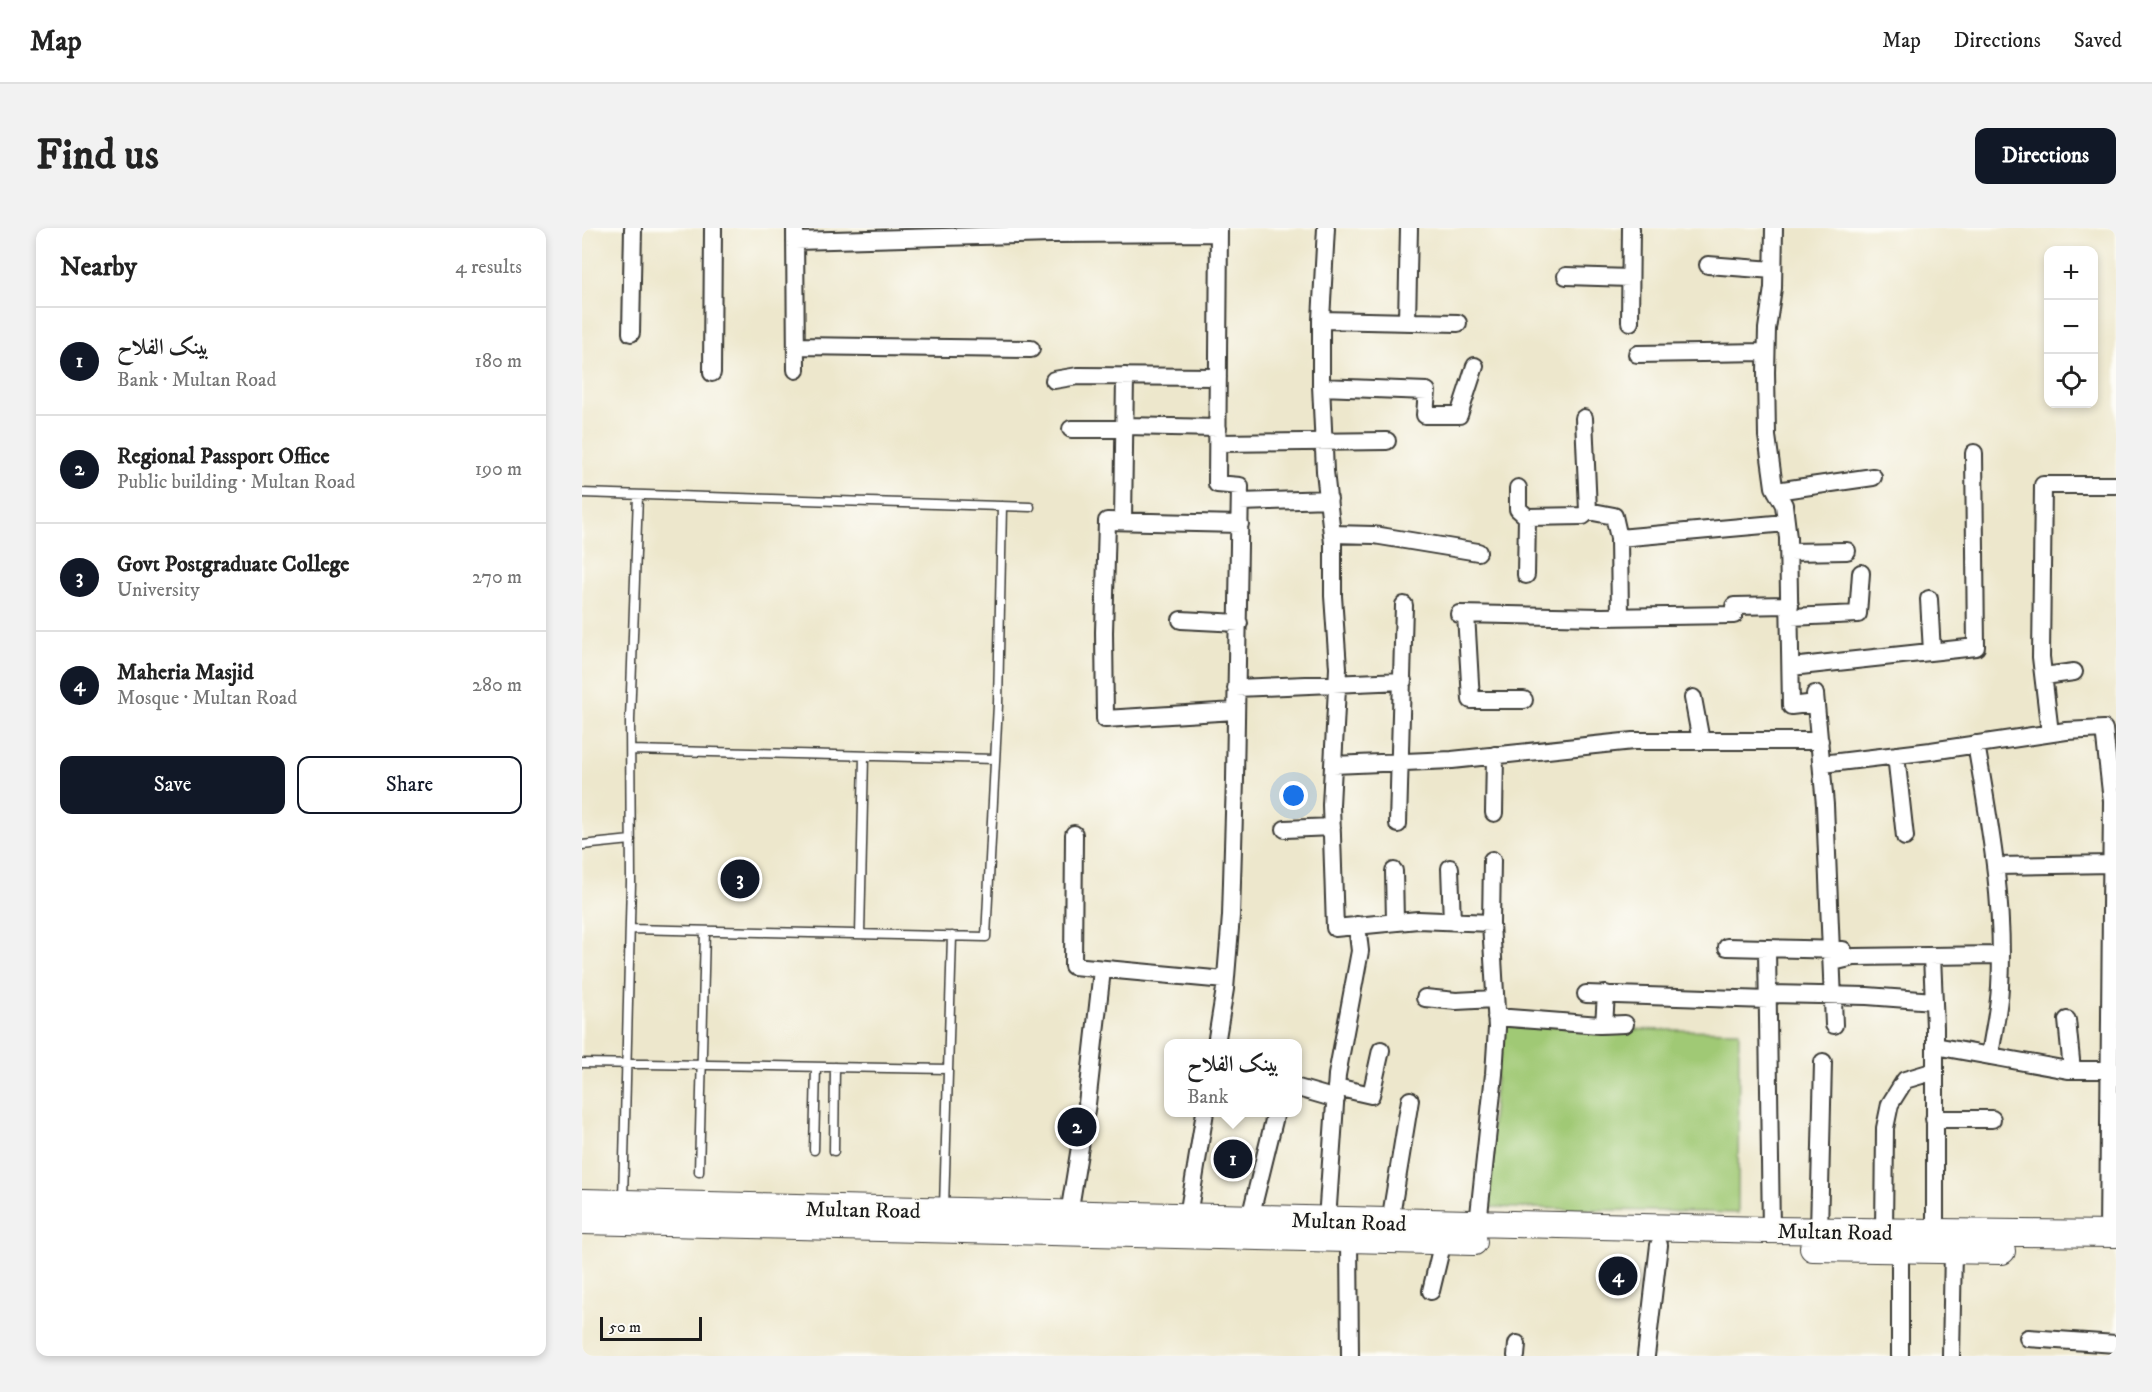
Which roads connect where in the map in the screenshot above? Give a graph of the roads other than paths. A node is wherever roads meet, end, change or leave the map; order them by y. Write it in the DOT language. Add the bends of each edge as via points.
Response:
graph roads {
  1 [pos="633,228"];
  2 [pos="714,228"];
  3 [pos="1326,228"];
  4 [pos="1409,228"];
  5 [pos="1631,228"];
  6 [pos="1774,228"];
  7 [pos="1219,231"];
  8 [pos="795,234"];
  9 [pos="1708,266"];
  10 [pos="1773,270"];
  11 [pos="1566,276"];
  12 [pos="1630,278"];
  13 [pos="1321,320"];
  14 [pos="1407,321"];
  15 [pos="1630,322"];
  16 [pos="1458,323"];
  17 [pos="631,333"];
  18 [pos="796,346"];
  19 [pos="1031,350"];
  20 [pos="1766,352"];
  21 [pos="1637,354"];
  22 [pos="1475,366"];
  23 [pos="796,370"];
  24 [pos="712,373"];
  25 [pos="1125,376"];
  26 [pos="1218,377"];
  27 [pos="1054,380"];
  28 [pos="1321,387"];
  29 [pos="1584,418"];
  30 [pos="1125,428"];
  31 [pos="1071,429"];
  32 [pos="1218,435"];
  33 [pos="1387,441"];
  34 [pos="1323,442"];
  35 [pos="1974,453"];
  36 [pos="1873,477"];
  37 [pos="2116,484"];
  38 [pos="1518,488"];
  39 [pos="1776,491"];
  40 [pos="582,493"];
  41 [pos="638,495"];
  42 [pos="1329,499"];
  43 [pos="1240,502"];
  44 [pos="1002,506"];
  45 [pos="1030,507"];
  46 [pos="1588,511"];
  47 [pos="1527,517"];
  48 [pos="1123,521"];
  49 [pos="1786,523"];
  50 [pos="1240,524"];
  51 [pos="1332,534"];
  52 [pos="1619,538"];
  53 [pos="1847,551"];
  54 [pos="1478,552"];
  55 [pos="1789,552"];
  56 [pos="1861,573"];
  57 [pos="1526,575"];
  58 [pos="1929,599"];
  59 [pos="1404,605"];
  60 [pos="1790,611"];
  61 [pos="1620,616"];
  62 [pos="1181,620"];
  63 [pos="1239,623"];
  64 [pos="1932,652"];
  65 [pos="1791,667"];
  66 [pos="2074,672"];
  67 [pos="2044,676"];
  68 [pos="1403,681"];
  69 [pos="1337,683"];
  70 [pos="1236,688"];
  71 [pos="1693,698"];
  72 [pos="1524,700"];
  73 [pos="1235,711"];
  74 [pos="2050,733"];
  75 [pos="1701,741"];
  76 [pos="1820,741"];
  77 [pos="1977,744"];
  78 [pos="631,750"];
  79 [pos="1495,755"];
  80 [pos="1896,755"];
  81 [pos="864,756"];
  82 [pos="995,759"];
  83 [pos="1400,761"];
  84 [pos="1822,764"];
  85 [pos="1333,765"];
  86 [pos="1494,813"];
  87 [pos="1398,824"];
  88 [pos="1332,827"];
  89 [pos="1285,829"];
  90 [pos="1074,834"];
  91 [pos="1905,837"];
  92 [pos="631,840"];
  93 [pos="582,844"];
  94 [pos="1492,860"];
  95 [pos="2112,864"];
  96 [pos="1996,866"];
  97 [pos="1450,868"];
  98 [pos="1394,872"];
  99 [pos="1395,921"];
  100 [pos="1452,922"];
  101 [pos="1491,923"];
  102 [pos="1357,925"];
  103 [pos="630,929"];
  104 [pos="705,931"];
  105 [pos="860,934"];
  106 [pos="952,936"];
  107 [pos="1727,947"];
  108 [pos="1767,948"];
  109 [pos="1838,954"];
  110 [pos="1932,956"];
  111 [pos="2001,956"];
  112 [pos="1102,970"];
  113 [pos="1225,980"];
  114 [pos="1586,994"];
  115 [pos="1606,994"];
  116 [pos="1834,995"];
  117 [pos="1768,997"];
  118 [pos="1425,998"];
  119 [pos="1495,999"];
  120 [pos="1934,1001"];
  121 [pos="1496,1017"];
  122 [pos="2067,1020"];
  123 [pos="1625,1024"];
  124 [pos="1604,1025"];
  125 [pos="1834,1025"];
  126 [pos="1217,1039"];
  127 [pos="1935,1046"];
  128 [pos="1380,1050"];
  129 [pos="1990,1056"];
  130 [pos="1823,1062"];
  131 [pos="582,1063"];
  132 [pos="626,1064"];
  133 [pos="701,1065"];
  134 [pos="816,1067"];
  135 [pos="836,1067"];
  136 [pos="948,1069"];
  137 [pos="2072,1070"];
  138 [pos="2110,1070"];
  139 [pos="1935,1071"];
  140 [pos="1302,1089"];
  141 [pos="1336,1093"];
  142 [pos="1410,1100"];
  143 [pos="1204,1117"];
  144 [pos="1274,1117"];
  145 [pos="1934,1119"];
  146 [pos="1992,1119"];
  147 [pos="814,1150"];
  148 [pos="834,1150"];
  149 [pos="699,1172"];
  150 [pos="582,1202"];
  151 [pos="622,1203"];
  152 [pos="944,1211"];
  153 [pos="1069,1214"];
  154 [pos="1188,1216"];
  155 [pos="1250,1218"];
  156 [pos="1327,1220"];
  157 [pos="582,1221"];
  158 [pos="1390,1222"];
  159 [pos="1478,1224"];
  160 [pos="1771,1230"];
  161 [pos="1819,1231"];
  162 [pos="1935,1232"];
  163 [pos="1349,1239"];
  164 [pos="2114,1240"];
  165 [pos="1443,1241"];
  166 [pos="1892,1241"];
  167 [pos="1659,1245"];
  168 [pos="1953,1250"];
  169 [pos="1431,1291"];
  170 [pos="2028,1338"];
  171 [pos="2116,1344"];
  172 [pos="1350,1356"];
  173 [pos="1646,1356"];
  174 [pos="1900,1356"];
  175 [pos="1951,1356"];
  1 -- 17 [label="street"];
  2 -- 24 [label="street"];
  3 -- 13 [label="street"];
  4 -- 14 [label="street"];
  5 -- 12 [label="street"];
  6 -- 10 [label="street"];
  7 -- 8 [label="street"];
  7 -- 26 [label="street"];
  8 -- 18 [label="street"];
  9 -- 10 [label="street"];
  10 -- 20 [label="street"];
  11 -- 12 [label="street"];
  12 -- 15 [label="street"];
  13 -- 14 [label="street"];
  13 -- 28 [label="street"];
  14 -- 16 [label="street"];
  18 -- 19 [label="street"];
  18 -- 23 [label="street"];
  20 -- 21 [label="street"];
  20 -- 39 [label="street" via="1767,436"];
  22 -- 28 [label="street" via="1459,415 1425,415 1427,391"];
  25 -- 26 [label="street"];
  25 -- 27 [label="street"];
  25 -- 30 [label="street"];
  26 -- 32 [label="street"];
  28 -- 34 [label="street"];
  29 -- 46 [label="street"];
  30 -- 31 [label="street"];
  30 -- 32 [label="street"];
  30 -- 48 [label="street"];
  32 -- 34 [label="street"];
  32 -- 43 [label="street" via="1217,484 1240,486"];
  33 -- 34 [label="street"];
  34 -- 42 [label="street"];
  35 -- 64 [label="street" via="1976,646"];
  36 -- 39 [label="street"];
  37 -- 67 [label="street" via="2043,485"];
  38 -- 47 [label="street" via="1518,509"];
  39 -- 49 [label="street" via="1784,505"];
  40 -- 41 [label="lane"];
  41 -- 44 [label="lane"];
  41 -- 78 [label="lane"];
  42 -- 43 [label="street"];
  42 -- 51 [label="street"];
  43 -- 50 [label="street"];
  44 -- 45 [label="lane"];
  44 -- 82 [label="lane"];
  46 -- 47 [label="street" via="1583,516"];
  46 -- 52 [label="street" via="1614,516"];
  47 -- 57 [label="street"];
  48 -- 50 [label="street"];
  48 -- 73 [label="street" via="1107,521 1105,719"];
  49 -- 52 [label="street"];
  49 -- 55 [label="street"];
  50 -- 63 [label="street"];
  51 -- 54 [label="street" via="1374,535"];
  51 -- 69 [label="street"];
  52 -- 61 [label="street"];
  53 -- 55 [label="street"];
  55 -- 60 [label="street"];
  56 -- 60 [label="street" via="1858,614"];
  58 -- 64 [label="street"];
  59 -- 68 [label="street"];
  60 -- 61 [label="street" via="1734,606 1734,615"];
  60 -- 65 [label="street"];
  61 -- 72 [label="street" via="1463,614 1471,700"];
  62 -- 63 [label="street"];
  63 -- 70 [label="street"];
  64 -- 65 [label="street"];
  65 -- 76 [label="street" via="1791,706 1815,699"];
  66 -- 67 [label="street"];
  67 -- 74 [label="street"];
  68 -- 69 [label="street"];
  68 -- 83 [label="street"];
  69 -- 70 [label="street"];
  69 -- 85 [label="street"];
  70 -- 73 [label="street"];
  71 -- 75 [label="street"];
  73 -- 113 [label="street" via="1232,893"];
  74 -- 77 [label="street"];
  74 -- 95 [label="street" via="2104,729 2112,801"];
  75 -- 76 [label="street"];
  75 -- 79 [label="street" via="1633,741"];
  76 -- 84 [label="street"];
  77 -- 80 [label="street"];
  77 -- 96 [label="street"];
  78 -- 81 [label="lane"];
  78 -- 92 [label="lane"];
  79 -- 83 [label="street"];
  79 -- 86 [label="street"];
  80 -- 84 [label="street"];
  80 -- 91 [label="street"];
  81 -- 82 [label="lane"];
  81 -- 105 [label="lane"];
  82 -- 106 [label="lane" via="986,937"];
  83 -- 85 [label="street"];
  83 -- 87 [label="street"];
  84 -- 109 [label="street"];
  85 -- 88 [label="street"];
  88 -- 89 [label="street"];
  88 -- 102 [label="street" via="1335,928"];
  90 -- 112 [label="street" via="1073,966"];
  92 -- 93 [label="lane"];
  92 -- 103 [label="lane"];
  94 -- 101 [label="street"];
  95 -- 96 [label="street"];
  95 -- 138 [label="street"];
  96 -- 111 [label="street"];
  97 -- 100 [label="street"];
  98 -- 99 [label="street"];
  99 -- 100 [label="street"];
  99 -- 102 [label="street"];
  100 -- 101 [label="street"];
  101 -- 119 [label="street"];
  102 -- 141 [label="street" via="1360,951"];
  103 -- 104 [label="lane"];
  103 -- 132 [label="lane"];
  104 -- 105 [label="lane"];
  104 -- 133 [label="lane"];
  105 -- 106 [label="lane"];
  106 -- 136 [label="lane"];
  107 -- 108 [label="street"];
  108 -- 109 [label="street"];
  108 -- 117 [label="street"];
  109 -- 110 [label="street"];
  109 -- 116 [label="street"];
  110 -- 111 [label="street"];
  110 -- 120 [label="street"];
  111 -- 129 [label="street"];
  112 -- 113 [label="street"];
  112 -- 153 [label="street" via="1087,1104"];
  113 -- 126 [label="street"];
  114 -- 115 [label="street"];
  115 -- 117 [label="street"];
  115 -- 124 [label="street"];
  116 -- 117 [label="street"];
  116 -- 120 [label="street"];
  116 -- 125 [label="street"];
  117 -- 160 [label="street"];
  118 -- 119 [label="street"];
  119 -- 121 [label="street"];
  120 -- 127 [label="street"];
  121 -- 124 [label="street"];
  121 -- 159 [label="street"];
  122 -- 137 [label="street"];
  123 -- 124 [label="street"];
  127 -- 129 [label="street"];
  127 -- 139 [label="street"];
  128 -- 141 [label="street" via="1371,1095"];
  129 -- 137 [label="street"];
  130 -- 161 [label="street"];
  131 -- 132 [label="lane"];
  132 -- 133 [label="lane"];
  132 -- 151 [label="lane"];
  133 -- 134 [label="lane"];
  133 -- 149 [label="lane"];
  134 -- 135 [label="lane"];
  134 -- 147 [label="lane"];
  135 -- 136 [label="lane"];
  135 -- 148 [label="lane"];
  136 -- 152 [label="lane"];
  137 -- 138 [label="street"];
  138 -- 164 [label="street"];
  139 -- 145 [label="street"];
  139 -- 166 [label="street" via="1905,1080 1890,1104 1885,1128"];
  140 -- 141 [label="street"];
  141 -- 156 [label="street"];
  142 -- 158 [label="street"];
  143 -- 154 [label="street"];
  144 -- 155 [label="street"];
  145 -- 146 [label="street"];
  145 -- 162 [label="street"];
  150 -- 151 [label="main road, Multan Road"];
  151 -- 152 [label="main road, Multan Road"];
  152 -- 153 [label="main road, Multan Road"];
  153 -- 154 [label="main road, Multan Road"];
  154 -- 155 [label="main road, Multan Road"];
  155 -- 156 [label="main road, Multan Road"];
  156 -- 158 [label="main road, Multan Road"];
  157 -- 163 [label="main road, Multan Road"];
  158 -- 159 [label="main road, Multan Road"];
  159 -- 160 [label="main road, Multan Road"];
  160 -- 161 [label="main road, Multan Road"];
  161 -- 166 [label="main road, Multan Road"];
  162 -- 164 [label="main road, Multan Road"];
  162 -- 166 [label="main road, Multan Road"];
  163 -- 165 [label="main road, Multan Road"];
  163 -- 172 [label="street"];
  164 -- 168 [label="main road, Multan Road"];
  165 -- 167 [label="main road, Multan Road"];
  165 -- 169 [label="street"];
  166 -- 167 [label="main road, Multan Road"];
  166 -- 168 [label="main road, Multan Road"];
  166 -- 174 [label="street"];
  167 -- 173 [label="street"];
  168 -- 175 [label="street"];
  170 -- 171 [label="street"];
}
